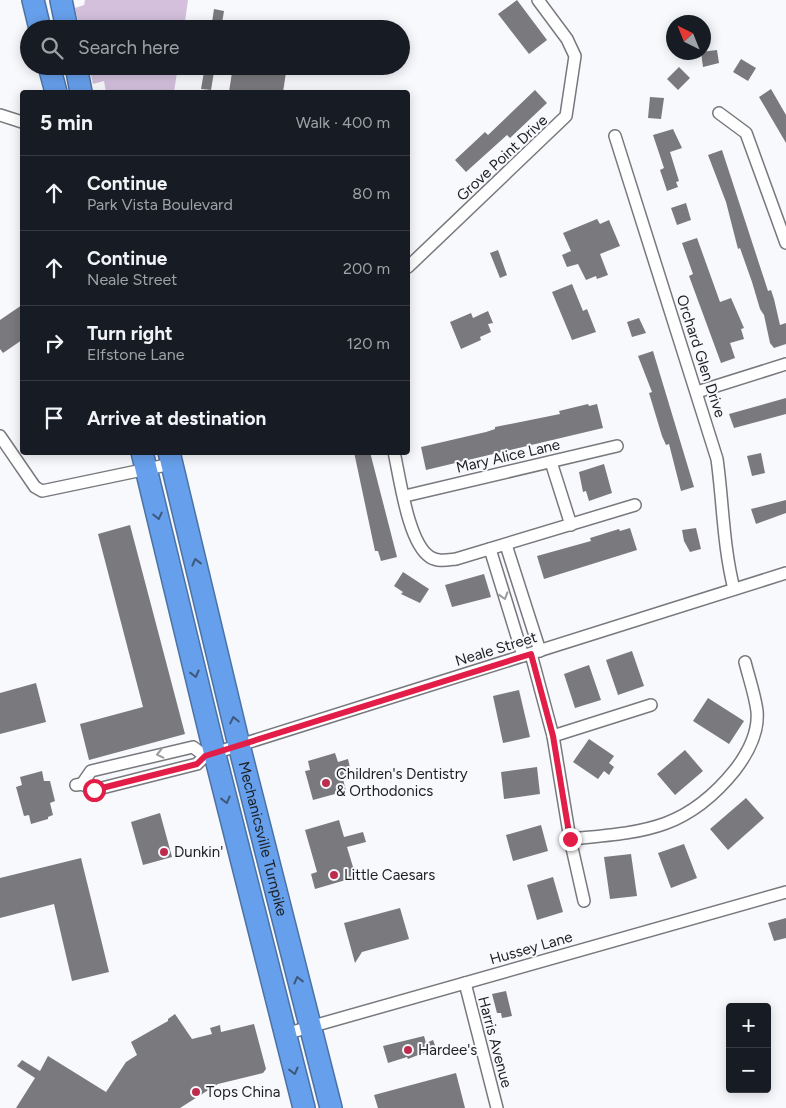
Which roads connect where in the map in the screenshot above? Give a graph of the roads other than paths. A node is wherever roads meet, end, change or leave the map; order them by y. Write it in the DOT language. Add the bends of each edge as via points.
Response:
graph roads {
  1 [pos="32,0"];
  2 [pos="61,0"];
  3 [pos="538,0"];
  4 [pos="38,20"];
  5 [pos="65,20"];
  6 [pos="51,75"];
  7 [pos="78,75"];
  8 [pos="55,90"];
  9 [pos="81,90"];
  10 [pos="719,113"];
  11 [pos="0,115"];
  12 [pos="20,121"];
  13 [pos="615,136"];
  14 [pos="786,243"];
  15 [pos="410,265"];
  16 [pos="786,364"];
  17 [pos="697,392"];
  18 [pos="0,436"];
  19 [pos="618,446"];
  20 [pos="395,455"];
  21 [pos="170,458"];
  22 [pos="144,461"];
  23 [pos="551,462"];
  24 [pos="404,496"];
  25 [pos="635,505"];
  26 [pos="571,525"];
  27 [pos="506,544"];
  28 [pos="490,549"];
  29 [pos="786,573"];
  30 [pos="734,589"];
  31 [pos="531,654"];
  32 [pos="745,662"];
  33 [pos="651,705"];
  34 [pos="553,736"];
  35 [pos="239,746"];
  36 [pos="210,754"];
  37 [pos="570,839"];
  38 [pos="786,892"];
  39 [pos="584,901"];
  40 [pos="464,983"];
  41 [pos="309,1027"];
  42 [pos="285,1034"];
  43 [pos="304,1108"];
  44 [pos="331,1108"];
  45 [pos="497,1108"];
  1 -- 4 [label="highway"];
  2 -- 5 [label="highway"];
  3 -- 15 [label="street, Grove Point Drive" via="567,39 575,56 566,116"];
  6 -- 8 [label="highway"];
  7 -- 9 [label="highway"];
  10 -- 14 [label="street" via="746,133"];
  11 -- 12 [label="street"];
  13 -- 17 [label="street, Orchard Glen Drive"];
  16 -- 17 [label="street"];
  17 -- 30 [label="street, Orchard Glen Drive" via="717,459 723,525"];
  18 -- 22 [label="street" via="42,491"];
  19 -- 23 [label="street, Mary Alice Lane"];
  20 -- 24 [label="street"];
  21 -- 22 [label="street"];
  35 -- 21 [label="highway, Mechanicsville Turnpike, one-way"];
  22 -- 36 [label="highway, Mechanicsville Turnpike, one-way"];
  23 -- 24 [label="street, Mary Alice Lane"];
  23 -- 26 [label="street"];
  24 -- 28 [label="street" via="415,538 429,557 439,561 456,559"];
  25 -- 26 [label="street"];
  26 -- 27 [label="street"];
  27 -- 28 [label="street"];
  27 -- 31 [label="street"];
  28 -- 31 [label="street, one-way"];
  29 -- 30 [label="street, Neale Street"];
  30 -- 31 [label="street, Neale Street"];
  31 -- 34 [label="street"];
  31 -- 35 [label="street, Neale Street"];
  32 -- 37 [label="street" via="757,711 755,729 751,747 717,791 689,814 671,823 651,829"];
  33 -- 34 [label="street"];
  34 -- 37 [label="street"];
  35 -- 36 [label="street, Neale Street"];
  41 -- 35 [label="highway, Mechanicsville Turnpike, one-way"];
  36 -- 36 [label="street, Neale Street, one-way" via="193,747 91,771 79,784 94,790 197,764"];
  36 -- 42 [label="highway, Mechanicsville Turnpike, one-way"];
  37 -- 39 [label="street"];
  38 -- 40 [label="street, Hussey Lane"];
  40 -- 41 [label="street, Hussey Lane"];
  40 -- 45 [label="street, Harris Avenue"];
  41 -- 42 [label="street, Hussey Lane"];
  41 -- 44 [label="highway, Mechanicsville Turnpike"];
  42 -- 43 [label="highway, Mechanicsville Turnpike, one-way"];
}
